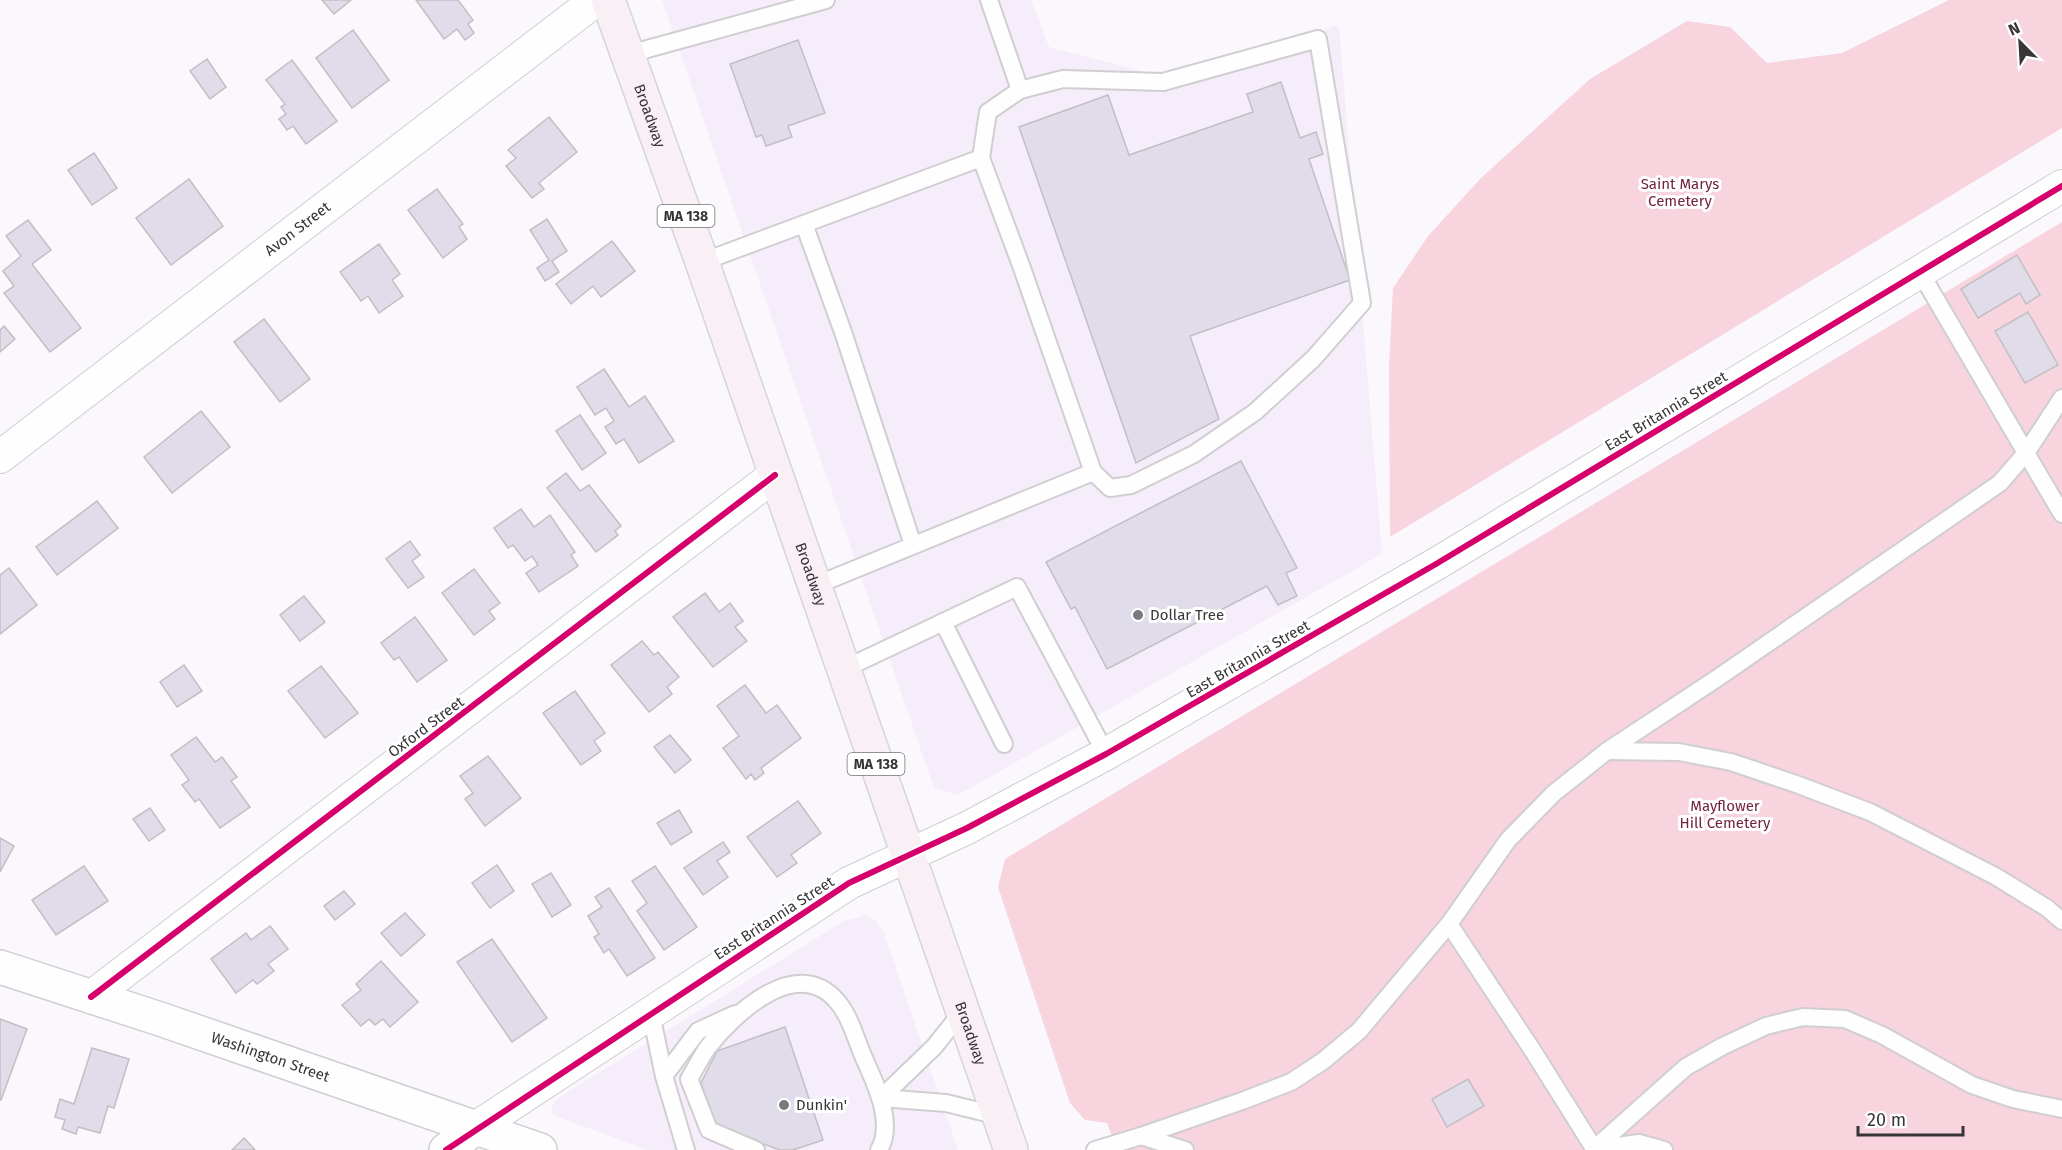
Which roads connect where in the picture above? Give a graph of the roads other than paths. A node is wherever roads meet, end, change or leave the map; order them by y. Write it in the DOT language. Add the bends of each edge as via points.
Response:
graph roads {
  1 [pos="596,0"];
  2 [pos="608,0"];
  3 [pos="826,0"];
  4 [pos="989,0"];
  5 [pos="629,54"];
  6 [pos="1020,90"];
  7 [pos="981,158"];
  8 [pos="2062,186"];
  9 [pos="804,224"];
  10 [pos="702,262"];
  11 [pos="1920,272"];
  12 [pos="2062,398"];
  13 [pos="2026,453"];
  14 [pos="0,457"];
  15 [pos="1093,472"];
  16 [pos="775,475"];
  17 [pos="2062,514"];
  18 [pos="913,546"];
  19 [pos="814,586"];
  20 [pos="943,622"];
  21 [pos="844,669"];
  22 [pos="1004,744"];
  23 [pos="1608,752"];
  24 [pos="1106,754"];
  25 [pos="907,856"];
  26 [pos="2062,921"];
  27 [pos="1449,924"];
  28 [pos="0,967"];
  29 [pos="91,997"];
  30 [pos="744,1009"];
  31 [pos="962,1012"];
  32 [pos="651,1014"];
  33 [pos="664,1076"];
  34 [pos="881,1098"];
  35 [pos="2062,1109"];
  36 [pos="999,1116"];
  37 [pos="477,1127"];
  38 [pos="1141,1136"];
  39 [pos="446,1150"];
  40 [pos="540,1150"];
  41 [pos="686,1150"];
  42 [pos="756,1150"];
  43 [pos="879,1150"];
  44 [pos="1011,1150"];
  45 [pos="1095,1150"];
  46 [pos="1185,1150"];
  47 [pos="1594,1150"];
  48 [pos="1664,1150"];
  1 -- 14 [label="street, Avon Street"];
  2 -- 5 [label="main road, Broadway / MA 138"];
  3 -- 5 [label="lane"];
  4 -- 6 [label="lane"];
  5 -- 10 [label="main road, Broadway / MA 138"];
  6 -- 7 [label="lane" via="987,112"];
  6 -- 15 [label="lane" via="1062,79 1163,82 1318,39 1362,303 1313,359 1255,412 1194,454 1131,485 1110,488"];
  7 -- 9 [label="lane"];
  7 -- 15 [label="lane"];
  8 -- 11 [label="street, East Britannia Street"];
  9 -- 10 [label="lane"];
  9 -- 18 [label="lane"];
  10 -- 16 [label="main road, Broadway / MA 138"];
  11 -- 13 [label="lane"];
  11 -- 24 [label="street, East Britannia Street" via="1436,564"];
  12 -- 13 [label="lane"];
  13 -- 17 [label="lane"];
  13 -- 23 [label="lane" via="2000,483"];
  15 -- 18 [label="lane"];
  16 -- 19 [label="main road, Broadway / MA 138"];
  16 -- 29 [label="street, Oxford Street"];
  18 -- 19 [label="lane"];
  19 -- 21 [label="main road, Broadway / MA 138"];
  20 -- 21 [label="lane"];
  20 -- 22 [label="lane"];
  20 -- 24 [label="lane" via="1017,587"];
  21 -- 25 [label="main road, Broadway / MA 138"];
  23 -- 26 [label="lane" via="1680,752 1731,762 1807,788 1870,812 1995,876"];
  23 -- 27 [label="lane" via="1554,792 1508,840"];
  24 -- 25 [label="street, East Britannia Street"];
  25 -- 31 [label="main road, Broadway / MA 138"];
  25 -- 32 [label="street, East Britannia Street" via="849,883"];
  27 -- 38 [label="lane" via="1359,1031 1323,1061 1292,1082"];
  27 -- 47 [label="lane"];
  28 -- 29 [label="street, Washington Street"];
  29 -- 37 [label="street, Washington Street"];
  30 -- 33 [label="lane" via="698,1031"];
  30 -- 34 [label="lane" via="780,987 795,983 826,991 842,1008"];
  30 -- 42 [label="lane" via="708,1048 689,1079 709,1130"];
  31 -- 34 [label="lane" via="934,1047"];
  31 -- 36 [label="main road, Broadway / MA 138"];
  32 -- 33 [label="lane"];
  32 -- 37 [label="street, East Britannia Street"];
  33 -- 41 [label="lane"];
  34 -- 36 [label="lane" via="946,1103"];
  34 -- 43 [label="lane" via="884,1124"];
  35 -- 47 [label="lane" via="1972,1085 1845,1019 1803,1017 1766,1026 1686,1067"];
  36 -- 44 [label="main road, Broadway / MA 138"];
  37 -- 39 [label="street, East Britannia Street"];
  37 -- 40 [label="street, Washington Street"];
  38 -- 45 [label="lane"];
  38 -- 46 [label="lane"];
  47 -- 48 [label="lane" via="1639,1143"];
}
